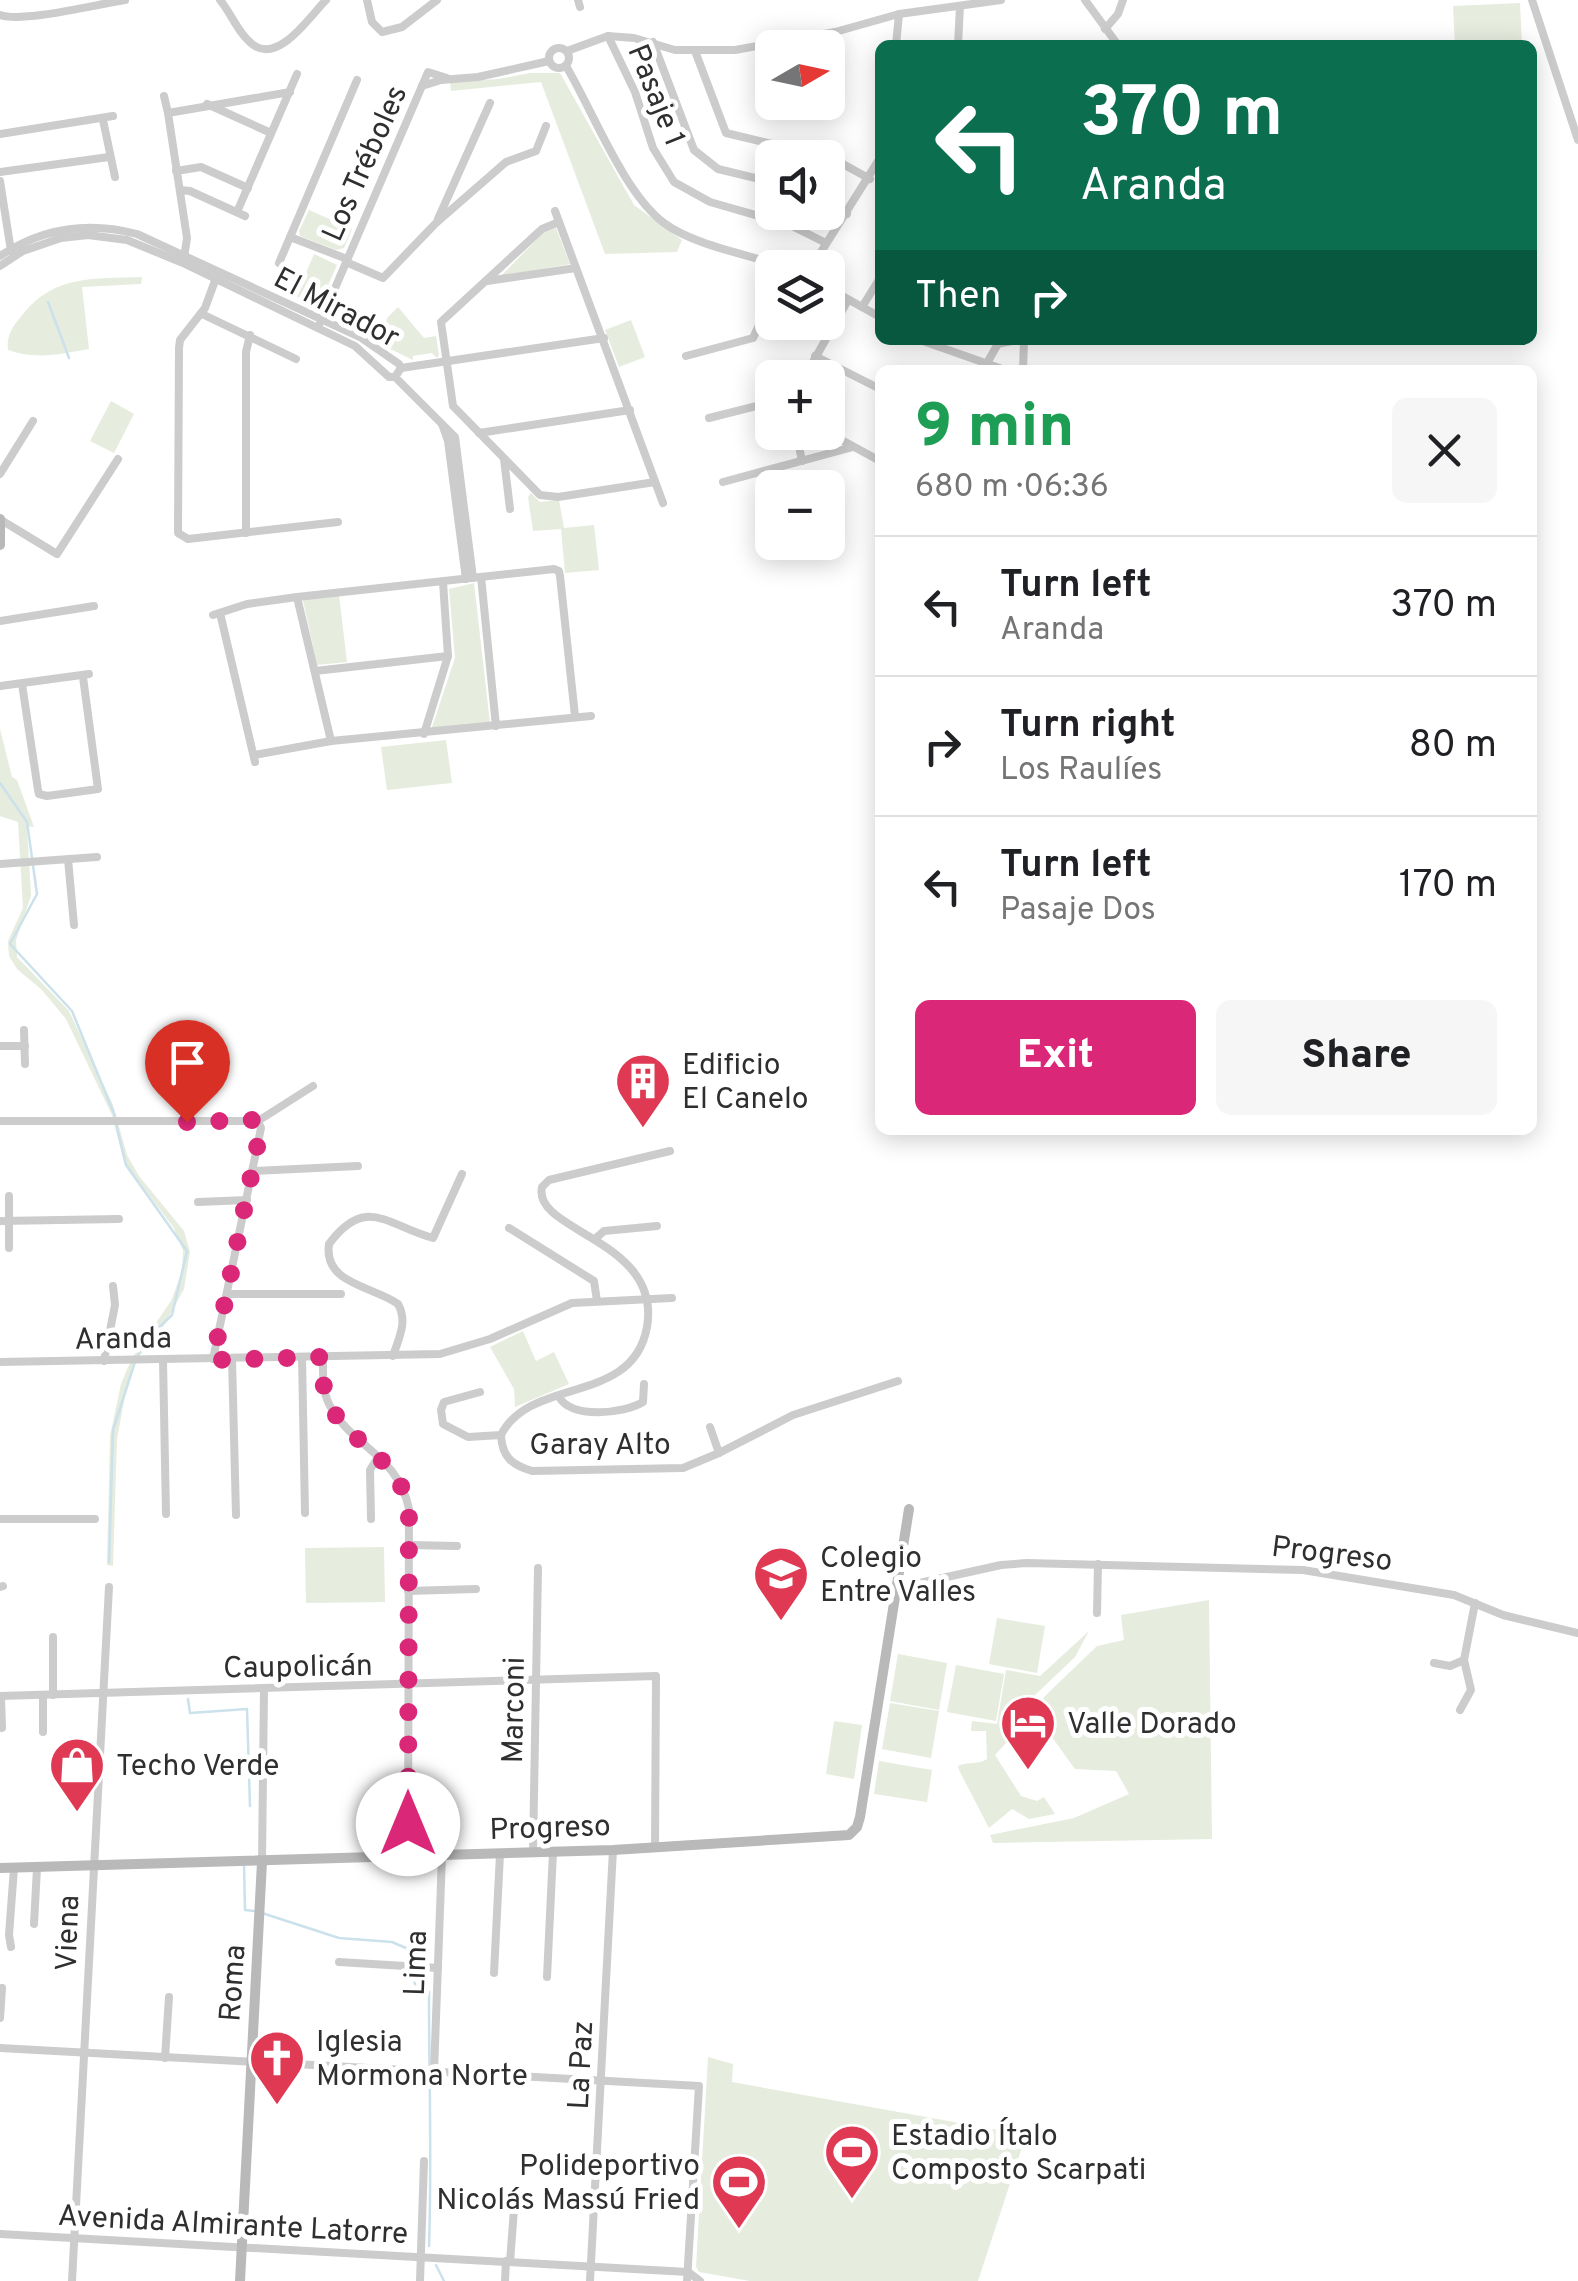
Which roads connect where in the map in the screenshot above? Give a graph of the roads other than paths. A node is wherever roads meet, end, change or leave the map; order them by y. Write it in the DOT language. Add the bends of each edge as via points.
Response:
graph roads {
  1 [pos="125,0"];
  2 [pos="220,0"];
  3 [pos="326,0"];
  4 [pos="367,0"];
  5 [pos="437,0"];
  6 [pos="1001,0"];
  7 [pos="1085,0"];
  8 [pos="1123,0"];
  9 [pos="1532,0"];
  10 [pos="960,6"];
  11 [pos="899,14"];
  12 [pos="0,15"];
  13 [pos="1106,29"];
  14 [pos="843,30"];
  15 [pos="608,36"];
  16 [pos="896,40"];
  17 [pos="958,40"];
  18 [pos="1114,40"];
  19 [pos="653,42"];
  20 [pos="755,47"];
  21 [pos="566,51"];
  22 [pos="695,51"];
  23 [pos="548,62"];
  24 [pos="566,66"];
  25 [pos="297,74"];
  26 [pos="448,78"];
  27 [pos="357,80"];
  28 [pos="422,86"];
  29 [pos="290,92"];
  30 [pos="1578,92"];
  31 [pos="1562,93"];
  32 [pos="164,96"];
  33 [pos="490,103"];
  34 [pos="207,104"];
  35 [pos="168,112"];
  36 [pos="546,126"];
  37 [pos="271,132"];
  38 [pos="0,134"];
  39 [pos="1578,140"];
  40 [pos="109,157"];
  41 [pos="875,168"];
  42 [pos="176,171"];
  43 [pos="0,172"];
  44 [pos="115,177"];
  45 [pos="755,178"];
  46 [pos="870,179"];
  47 [pos="0,182"];
  48 [pos="248,188"];
  49 [pos="180,190"];
  50 [pos="555,211"];
  51 [pos="847,214"];
  52 [pos="559,222"];
  53 [pos="436,223"];
  54 [pos="290,237"];
  55 [pos="826,243"];
  56 [pos="822,250"];
  57 [pos="11,254"];
  58 [pos="0,256"];
  59 [pos="755,257"];
  60 [pos="183,258"];
  61 [pos="346,261"];
  62 [pos="280,262"];
  63 [pos="0,266"];
  64 [pos="576,268"];
  65 [pos="216,278"];
  66 [pos="485,282"];
  67 [pos="875,286"];
  68 [pos="845,298"];
  69 [pos="862,307"];
  70 [pos="202,314"];
  71 [pos="875,315"];
  72 [pos="320,323"];
  73 [pos="755,334"];
  74 [pos="250,336"];
  75 [pos="604,338"];
  76 [pos="824,340"];
  77 [pos="933,345"];
  78 [pos="996,345"];
  79 [pos="686,356"];
  80 [pos="816,356"];
  81 [pos="296,359"];
  82 [pos="814,360"];
  83 [pos="446,362"];
  84 [pos="986,365"];
  85 [pos="398,373"];
  86 [pos="875,386"];
  87 [pos="755,406"];
  88 [pos="630,410"];
  89 [pos="709,418"];
  90 [pos="33,421"];
  91 [pos="479,434"];
  92 [pos="845,442"];
  93 [pos="853,446"];
  94 [pos="800,450"];
  95 [pos="875,458"];
  96 [pos="118,459"];
  97 [pos="504,459"];
  98 [pos="802,461"];
  99 [pos="0,474"];
  100 [pos="655,482"];
  101 [pos="723,482"];
  102 [pos="663,503"];
  103 [pos="510,509"];
  104 [pos="0,520"];
  105 [pos="338,522"];
  106 [pos="246,534"];
  107 [pos="0,546"];
  108 [pos="474,578"];
  109 [pos="443,582"];
  110 [pos="296,597"];
  111 [pos="94,606"];
  112 [pos="0,621"];
  113 [pos="448,656"];
  114 [pos="315,671"];
  115 [pos="22,684"];
  116 [pos="0,686"];
  117 [pos="575,716"];
  118 [pos="592,716"];
  119 [pos="496,726"];
  120 [pos="424,734"];
  121 [pos="331,741"];
  122 [pos="98,788"];
  123 [pos="104,800"];
  124 [pos="97,857"];
  125 [pos="68,859"];
  126 [pos="0,864"];
  127 [pos="74,925"];
  128 [pos="24,1030"];
  129 [pos="0,1046"];
  130 [pos="24,1046"];
  131 [pos="25,1064"];
  132 [pos="313,1086"];
  133 [pos="0,1121"];
  134 [pos="258,1122"];
  135 [pos="670,1151"];
  136 [pos="358,1166"];
  137 [pos="252,1171"];
  138 [pos="462,1174"];
  139 [pos="9,1196"];
  140 [pos="247,1200"];
  141 [pos="198,1202"];
  142 [pos="119,1219"];
  143 [pos="5,1221"];
  144 [pos="657,1226"];
  145 [pos="509,1228"];
  146 [pos="595,1239"];
  147 [pos="9,1248"];
  148 [pos="113,1286"];
  149 [pos="228,1294"];
  150 [pos="341,1294"];
  151 [pos="672,1298"];
  152 [pos="648,1300"];
  153 [pos="597,1301"];
  154 [pos="393,1356"];
  155 [pos="302,1357"];
  156 [pos="323,1357"];
  157 [pos="232,1359"];
  158 [pos="104,1360"];
  159 [pos="163,1360"];
  160 [pos="213,1360"];
  161 [pos="0,1362"];
  162 [pos="898,1381"];
  163 [pos="644,1384"];
  164 [pos="480,1392"];
  165 [pos="558,1397"];
  166 [pos="710,1427"];
  167 [pos="501,1435"];
  168 [pos="719,1453"];
  169 [pos="378,1457"];
  170 [pos="909,1509"];
  171 [pos="305,1513"];
  172 [pos="166,1514"];
  173 [pos="236,1515"];
  174 [pos="95,1518"];
  175 [pos="0,1519"];
  176 [pos="371,1519"];
  177 [pos="408,1544"];
  178 [pos="457,1546"];
  179 [pos="1098,1564"];
  180 [pos="538,1568"];
  181 [pos="108,1587"];
  182 [pos="896,1588"];
  183 [pos="476,1589"];
  184 [pos="408,1591"];
  185 [pos="1475,1603"];
  186 [pos="1097,1614"];
  187 [pos="1578,1633"];
  188 [pos="54,1638"];
  189 [pos="1464,1660"];
  190 [pos="1434,1663"];
  191 [pos="536,1681"];
  192 [pos="409,1685"];
  193 [pos="264,1689"];
  194 [pos="104,1693"];
  195 [pos="48,1695"];
  196 [pos="1,1696"];
  197 [pos="1460,1710"];
  198 [pos="2,1728"];
  199 [pos="43,1732"];
  200 [pos="655,1848"];
  201 [pos="614,1850"];
  202 [pos="533,1852"];
  203 [pos="553,1852"];
  204 [pos="500,1854"];
  205 [pos="408,1856"];
  206 [pos="442,1856"];
  207 [pos="257,1862"];
  208 [pos="92,1867"];
  209 [pos="0,1868"];
  210 [pos="14,1868"];
  211 [pos="37,1868"];
  212 [pos="34,1924"];
  213 [pos="11,1947"];
  214 [pos="338,1962"];
  215 [pos="438,1968"];
  216 [pos="494,1973"];
  217 [pos="548,1977"];
  218 [pos="2,1988"];
  219 [pos="168,1997"];
  220 [pos="0,2018"];
  221 [pos="0,2048"];
  222 [pos="85,2054"];
  223 [pos="165,2058"];
  224 [pos="252,2062"];
  225 [pos="429,2072"];
  226 [pos="602,2081"];
  227 [pos="424,2162"];
  228 [pos="515,2196"];
  229 [pos="0,2234"];
  230 [pos="74,2238"];
  231 [pos="242,2247"];
  232 [pos="421,2258"];
  233 [pos="508,2261"];
  234 [pos="591,2267"];
  235 [pos="687,2277"];
  236 [pos="72,2281"];
  237 [pos="240,2281"];
  238 [pos="420,2281"];
  239 [pos="505,2281"];
  240 [pos="590,2281"];
  241 [pos="700,2281"];
  1 -- 12 [label="street"];
  2 -- 3 [label="street" via="255,46 267,49 286,40"];
  4 -- 5 [label="street" via="382,32 402,27"];
  6 -- 10 [label="street"];
  7 -- 13 [label="street"];
  8 -- 13 [label="street"];
  9 -- 31 [label="street"];
  10 -- 11 [label="street"];
  10 -- 17 [label="street"];
  11 -- 14 [label="street"];
  11 -- 16 [label="street"];
  13 -- 18 [label="street"];
  15 -- 19 [label="street"];
  15 -- 21 [label="street"];
  15 -- 55 [label="street, Pasaje 1" via="653,148 674,182 710,202 790,224"];
  19 -- 22 [label="street"];
  19 -- 45 [label="street" via="694,150 718,169"];
  20 -- 22 [label="street"];
  21 -- 23 [label="street" via="555,48"];
  21 -- 24 [label="street"];
  22 -- 46 [label="street" via="726,133 834,158"];
  23 -- 24 [label="street"];
  23 -- 26 [label="street"];
  24 -- 59 [label="street" via="637,196 664,223"];
  25 -- 29 [label="street"];
  26 -- 28 [label="street"];
  26 -- 28 [label="street, Los Tréboles" via="428,72"];
  27 -- 54 [label="street"];
  28 -- 61 [label="street, Los Tréboles"];
  29 -- 34 [label="street"];
  29 -- 37 [label="street"];
  30 -- 31 [label="street"];
  31 -- 39 [label="street"];
  32 -- 35 [label="street"];
  33 -- 53 [label="street"];
  34 -- 35 [label="street"];
  34 -- 37 [label="street"];
  35 -- 42 [label="street"];
  36 -- 53 [label="street" via="536,150 506,162"];
  37 -- 48 [label="street"];
  38 -- 40 [label="street" via="108,118"];
  40 -- 43 [label="street"];
  40 -- 44 [label="street"];
  41 -- 46 [label="street"];
  42 -- 48 [label="street" via="201,167"];
  42 -- 49 [label="street"];
  46 -- 51 [label="street"];
  47 -- 57 [label="street"];
  48 -- 49 [label="street" via="241,214"];
  49 -- 60 [label="street"];
  50 -- 52 [label="street"];
  51 -- 55 [label="street"];
  52 -- 64 [label="street"];
  52 -- 66 [label="street" via="542,229"];
  53 -- 61 [label="street" via="382,278"];
  54 -- 61 [label="street"];
  54 -- 62 [label="street"];
  55 -- 56 [label="street"];
  57 -- 58 [label="street, El Mirador"];
  57 -- 60 [label="street, El Mirador" via="88,235"];
  57 -- 63 [label="street, El Mirador"];
  60 -- 65 [label="street, El Mirador"];
  60 -- 72 [label="street, El Mirador"];
  61 -- 72 [label="street, Los Tréboles"];
  64 -- 66 [label="street"];
  64 -- 75 [label="street"];
  65 -- 70 [label="street"];
  65 -- 72 [label="street, El Mirador"];
  66 -- 83 [label="street" via="441,322"];
  67 -- 69 [label="street"];
  68 -- 69 [label="street"];
  69 -- 71 [label="street"];
  70 -- 74 [label="street"];
  70 -- 106 [label="street" via="178,348 178,530 188,539"];
  72 -- 85 [label="street, El Mirador" via="360,337"];
  72 -- 85 [label="street, El Mirador" via="390,377"];
  73 -- 79 [label="street"];
  74 -- 81 [label="street"];
  74 -- 106 [label="street"];
  75 -- 83 [label="street"];
  75 -- 88 [label="street"];
  76 -- 80 [label="street"];
  77 -- 84 [label="street"];
  78 -- 84 [label="street"];
  80 -- 82 [label="street"];
  80 -- 86 [label="street"];
  83 -- 85 [label="street"];
  83 -- 91 [label="street" via="453,406"];
  85 -- 108 [label="street" via="442,424"];
  87 -- 89 [label="street"];
  88 -- 91 [label="street"];
  88 -- 100 [label="street"];
  90 -- 99 [label="street"];
  91 -- 97 [label="street"];
  92 -- 93 [label="street"];
  93 -- 95 [label="street"];
  93 -- 98 [label="street"];
  94 -- 98 [label="street"];
  96 -- 104 [label="street" via="57,554"];
  97 -- 100 [label="street" via="549,497"];
  97 -- 103 [label="street"];
  98 -- 101 [label="street"];
  100 -- 102 [label="street"];
  104 -- 107 [label="street"];
  105 -- 106 [label="street"];
  108 -- 109 [label="street"];
  108 -- 117 [label="street" via="559,571"];
  108 -- 119 [label="street"];
  109 -- 110 [label="street"];
  109 -- 113 [label="street"];
  110 -- 114 [label="street"];
  110 -- 121 [label="street" via="217,614 254,759"];
  111 -- 112 [label="street"];
  113 -- 114 [label="street"];
  113 -- 120 [label="street"];
  114 -- 121 [label="street"];
  115 -- 116 [label="street"];
  115 -- 122 [label="street" via="40,794"];
  115 -- 122 [label="street" via="86,676"];
  117 -- 118 [label="street"];
  117 -- 119 [label="street"];
  119 -- 120 [label="street"];
  120 -- 121 [label="street"];
  122 -- 123 [label="street"];
  124 -- 125 [label="street"];
  125 -- 126 [label="street"];
  125 -- 127 [label="street"];
  128 -- 130 [label="street"];
  129 -- 130 [label="street"];
  130 -- 131 [label="street"];
  132 -- 134 [label="street"];
  133 -- 134 [label="street"];
  134 -- 137 [label="street"];
  135 -- 146 [label="street" via="544,1183 543,1206"];
  136 -- 137 [label="street"];
  137 -- 140 [label="street"];
  138 -- 154 [label="street" via="433,1238 370,1216 352,1220 329,1244 328,1258 339,1275 398,1304 404,1326"];
  139 -- 143 [label="street"];
  140 -- 141 [label="street"];
  140 -- 149 [label="street"];
  142 -- 143 [label="street"];
  143 -- 147 [label="street"];
  144 -- 146 [label="street" via="604,1231"];
  145 -- 153 [label="street" via="589,1277"];
  146 -- 152 [label="street" via="634,1270"];
  148 -- 158 [label="street"];
  149 -- 150 [label="street"];
  149 -- 160 [label="street"];
  151 -- 152 [label="street, Aranda"];
  152 -- 153 [label="street, Aranda"];
  152 -- 165 [label="street, Garay Alto" via="646,1331 625,1368"];
  153 -- 154 [label="street, Aranda" via="559,1306 455,1351"];
  154 -- 156 [label="street, Aranda"];
  155 -- 156 [label="street, Aranda"];
  155 -- 157 [label="street, Aranda"];
  155 -- 171 [label="street"];
  156 -- 169 [label="street" via="327,1401"];
  157 -- 160 [label="street, Aranda"];
  157 -- 173 [label="street"];
  158 -- 159 [label="street, Aranda"];
  158 -- 161 [label="street, Aranda"];
  159 -- 160 [label="street, Aranda"];
  159 -- 172 [label="street"];
  162 -- 168 [label="street, Garay Alto" via="793,1415"];
  163 -- 165 [label="street, Garay Alto" via="643,1402 626,1409 572,1409"];
  164 -- 167 [label="street, Garay Alto" via="444,1402 443,1424 468,1437"];
  165 -- 167 [label="street, Garay Alto" via="514,1416"];
  166 -- 168 [label="street, Garay Alto"];
  167 -- 168 [label="street, Garay Alto" via="513,1466 532,1471 682,1468"];
  169 -- 176 [label="street" via="370,1470"];
  169 -- 177 [label="street" via="406,1494"];
  170 -- 182 [label="street, Progreso"];
  174 -- 175 [label="street"];
  177 -- 178 [label="street"];
  177 -- 184 [label="street"];
  179 -- 182 [label="street, Progreso" via="1001,1564"];
  179 -- 185 [label="street, Progreso" via="1303,1570"];
  179 -- 186 [label="street"];
  180 -- 191 [label="street, Marconi"];
  181 -- 194 [label="street, Viena"];
  182 -- 200 [label="street, Progreso" via="853,1832"];
  183 -- 184 [label="street"];
  184 -- 192 [label="street"];
  185 -- 187 [label="street, Progreso"];
  185 -- 189 [label="street"];
  188 -- 195 [label="street"];
  189 -- 190 [label="street"];
  189 -- 197 [label="street" via="1470,1690"];
  191 -- 192 [label="street, Caupolicán"];
  191 -- 200 [label="street, Caupolicán" via="656,1676"];
  191 -- 202 [label="street, Marconi"];
  192 -- 193 [label="street, Caupolicán"];
  192 -- 205 [label="street"];
  193 -- 194 [label="street, Caupolicán"];
  193 -- 207 [label="street, Roma"];
  194 -- 195 [label="street, Caupolicán"];
  194 -- 208 [label="street, Viena"];
  195 -- 196 [label="street, Caupolicán"];
  195 -- 199 [label="street"];
  196 -- 198 [label="street"];
  200 -- 201 [label="street, Progreso"];
  201 -- 203 [label="street, Progreso"];
  201 -- 226 [label="street, La Paz"];
  202 -- 203 [label="street, Progreso"];
  202 -- 204 [label="street, Progreso"];
  203 -- 217 [label="street"];
  204 -- 206 [label="street, Progreso"];
  204 -- 216 [label="street"];
  205 -- 206 [label="street, Progreso"];
  205 -- 207 [label="street, Progreso"];
  206 -- 215 [label="street, Lima"];
  207 -- 208 [label="street, Progreso"];
  207 -- 224 [label="street, Roma" via="261,1919"];
  208 -- 211 [label="street, Progreso"];
  208 -- 222 [label="street, Viena"];
  209 -- 210 [label="street, Progreso"];
  210 -- 211 [label="street, Progreso"];
  210 -- 213 [label="street"];
  211 -- 212 [label="street"];
  214 -- 215 [label="street"];
  215 -- 225 [label="street, Lima"];
  218 -- 220 [label="street"];
  219 -- 223 [label="street"];
  221 -- 222 [label="street"];
  222 -- 223 [label="street"];
  222 -- 230 [label="street, Viena"];
  223 -- 224 [label="street"];
  224 -- 225 [label="street"];
  224 -- 231 [label="street, Roma"];
  225 -- 226 [label="street"];
  226 -- 234 [label="street, La Paz"];
  226 -- 235 [label="street" via="699,2086"];
  227 -- 232 [label="street"];
  228 -- 233 [label="street"];
  229 -- 230 [label="street, Avenida Almirante Latorre"];
  230 -- 231 [label="street, Avenida Almirante Latorre"];
  230 -- 236 [label="street, Viena"];
  231 -- 232 [label="street, Avenida Almirante Latorre"];
  231 -- 237 [label="street, Roma"];
  232 -- 233 [label="street, Avenida Almirante Latorre"];
  232 -- 238 [label="street"];
  233 -- 234 [label="street, Avenida Almirante Latorre"];
  233 -- 239 [label="street"];
  234 -- 235 [label="street, Avenida Almirante Latorre"];
  234 -- 240 [label="street, La Paz"];
  235 -- 241 [label="street"];
}
